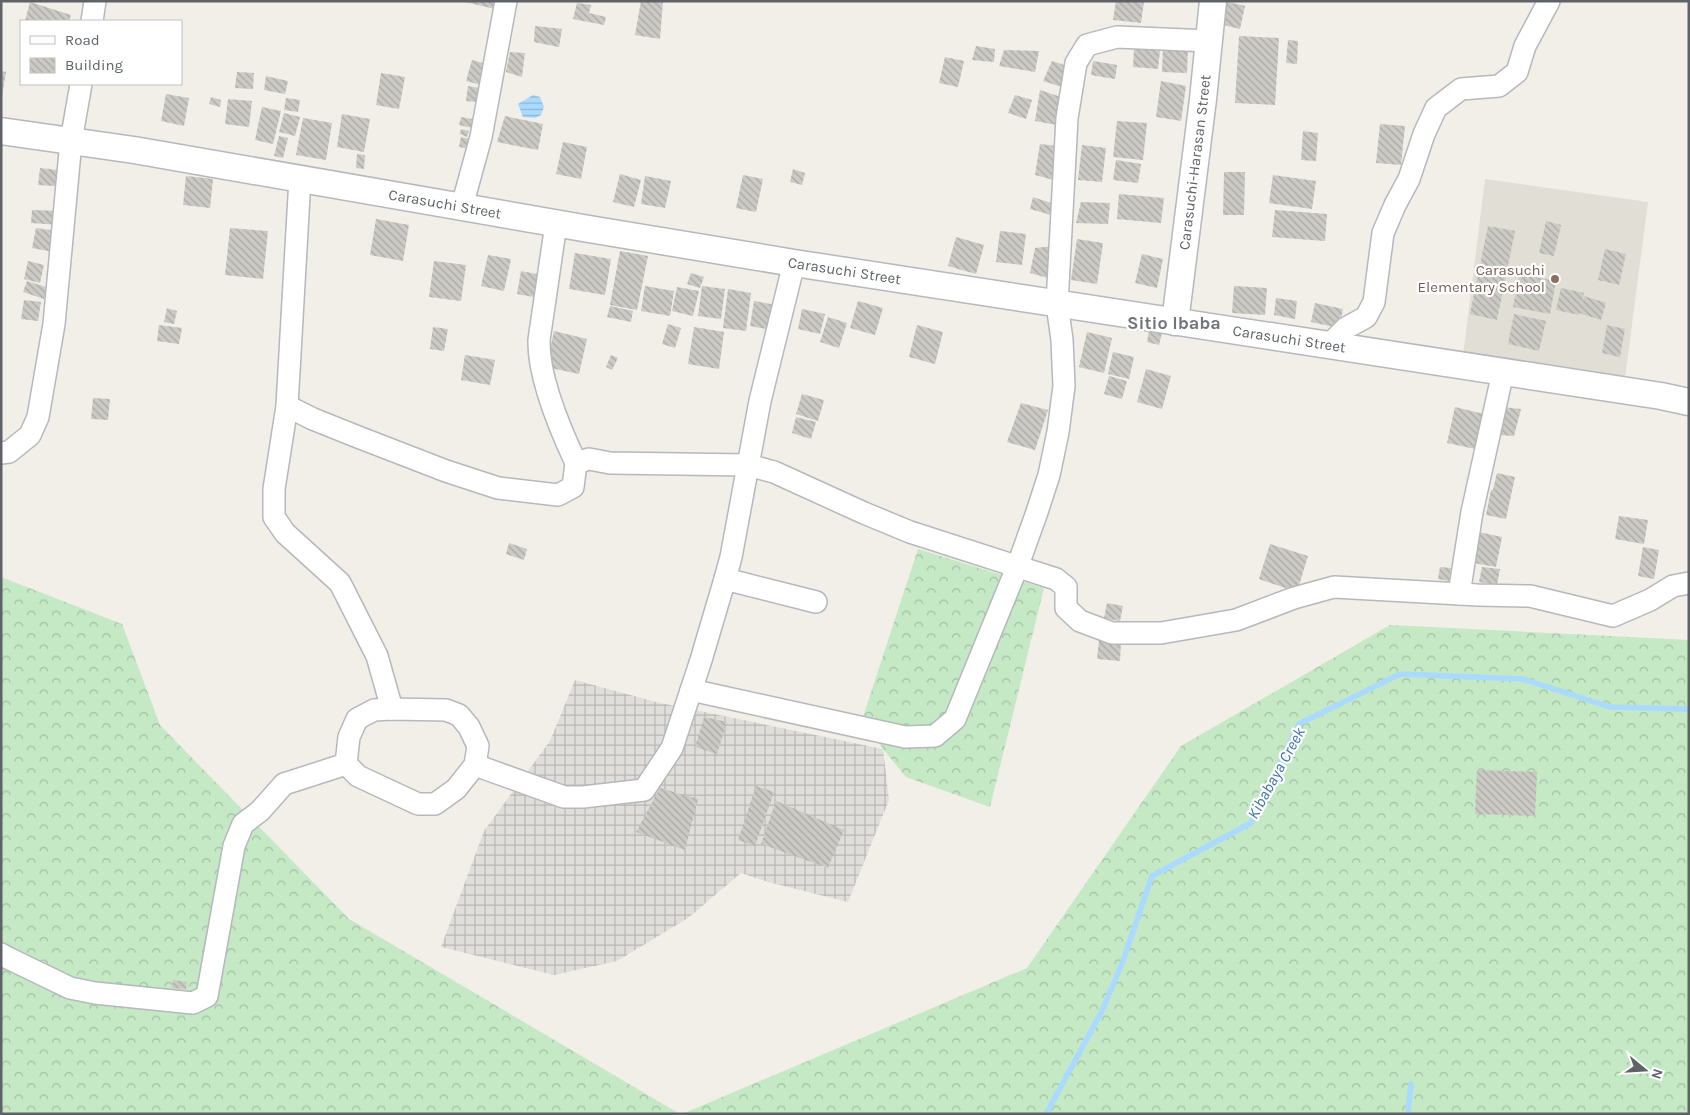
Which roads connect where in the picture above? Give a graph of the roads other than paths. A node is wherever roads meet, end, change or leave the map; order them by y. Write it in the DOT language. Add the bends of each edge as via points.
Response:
graph roads {
  1 [pos="95,1"];
  2 [pos="506,1"];
  3 [pos="1213,1"];
  4 [pos="1548,1"];
  5 [pos="92,20"];
  6 [pos="1209,41"];
  7 [pos="81,85"];
  8 [pos="1,131"];
  9 [pos="71,141"];
  10 [pos="300,178"];
  11 [pos="462,206"];
  12 [pos="556,224"];
  13 [pos="794,263"];
  14 [pos="1057,304"];
  15 [pos="1175,322"];
  16 [pos="1329,345"];
  17 [pos="1503,372"];
  18 [pos="1689,402"];
  19 [pos="287,406"];
  20 [pos="1,453"];
  21 [pos="576,463"];
  22 [pos="748,466"];
  23 [pos="1018,566"];
  24 [pos="724,579"];
  25 [pos="1689,583"];
  26 [pos="1459,594"];
  27 [pos="816,602"];
  28 [pos="691,690"];
  29 [pos="392,709"];
  30 [pos="346,764"];
  31 [pos="476,765"];
  32 [pos="1,954"];
  1 -- 5 [label="street"];
  2 -- 11 [label="street" via="481,137"];
  3 -- 6 [label="street, Carasuchi-Harasan Street"];
  4 -- 16 [label="street" via="1525,46 1517,72 1499,86 1461,89 1436,108 1409,179 1383,233 1374,302 1366,317 1346,328"];
  6 -- 14 [label="street" via="1117,37 1087,45 1076,63 1067,118"];
  6 -- 15 [label="street, Carasuchi-Harasan Street"];
  7 -- 9 [label="street"];
  8 -- 9 [label="street, Carasuchi Street"];
  9 -- 10 [label="street, Carasuchi Street"];
  9 -- 20 [label="street" via="54,324 38,417 30,435 9,452"];
  10 -- 11 [label="street, Carasuchi Street"];
  10 -- 19 [label="street"];
  11 -- 12 [label="street, Carasuchi Street"];
  12 -- 13 [label="street, Carasuchi Street"];
  12 -- 21 [label="street" via="538,358 560,430"];
  13 -- 14 [label="street, Carasuchi Street"];
  13 -- 22 [label="street" via="760,401"];
  14 -- 15 [label="street, Carasuchi Street"];
  14 -- 23 [label="street" via="1064,386 1058,432 1049,475"];
  15 -- 16 [label="street, Carasuchi Street"];
  16 -- 17 [label="street, Carasuchi Street"];
  17 -- 18 [label="street, Carasuchi Street"];
  17 -- 26 [label="street" via="1472,512"];
  19 -- 21 [label="street" via="358,437 498,488 558,495 573,487"];
  19 -- 29 [label="street" via="274,489 274,517 285,533 340,583 377,656"];
  21 -- 22 [label="street" via="590,459 610,463"];
  22 -- 23 [label="street" via="774,472 910,532"];
  22 -- 24 [label="street"];
  23 -- 26 [label="street" via="1056,579 1066,587 1066,608 1080,621 1112,634 1161,632 1236,620 1334,587"];
  23 -- 28 [label="street" via="955,719 936,736 905,737"];
  24 -- 27 [label="street"];
  24 -- 28 [label="street"];
  25 -- 26 [label="street" via="1673,586 1613,616 1530,596"];
  28 -- 31 [label="street" via="672,748 644,790 583,798 564,797"];
  29 -- 30 [label="street" via="374,710 357,718 349,737"];
  29 -- 31 [label="street" via="446,710 459,715 478,746"];
  30 -- 31 [label="street" via="358,776 418,804 435,804 456,789"];
  30 -- 32 [label="street" via="284,784 260,811 243,824 234,846 207,996 193,1002 70,988"];
}
